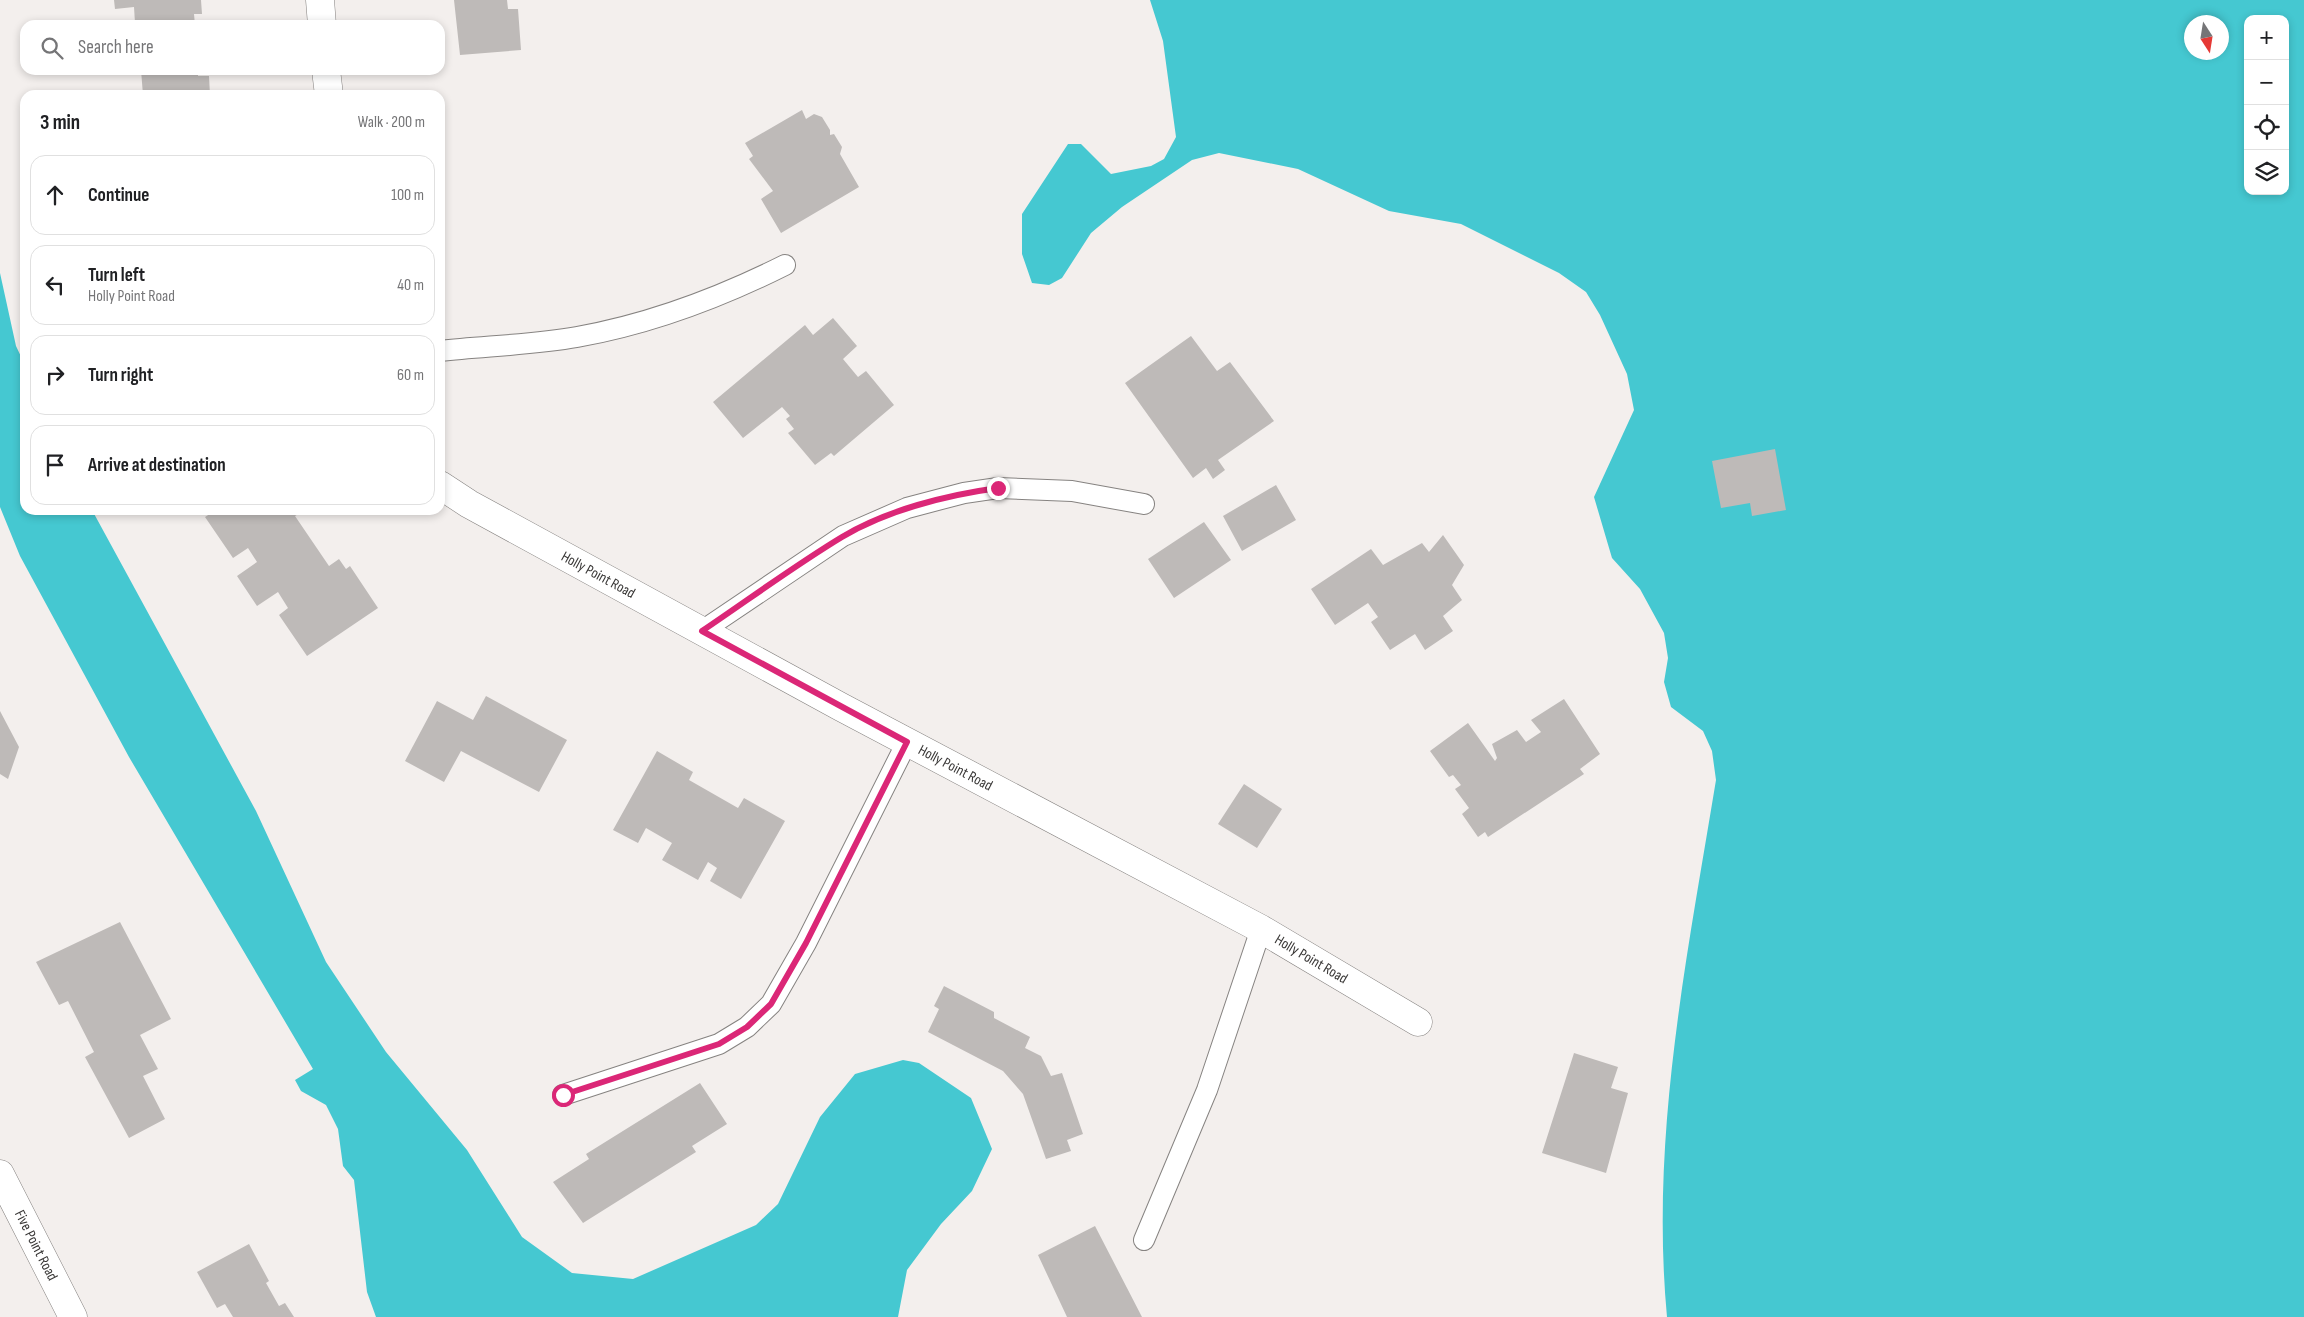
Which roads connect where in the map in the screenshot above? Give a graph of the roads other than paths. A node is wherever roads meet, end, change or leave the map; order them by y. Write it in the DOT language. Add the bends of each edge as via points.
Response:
graph roads {
  1 [pos="320,0"];
  2 [pos="322,20"];
  3 [pos="327,75"];
  4 [pos="328,90"];
  5 [pos="785,265"];
  6 [pos="445,350"];
  7 [pos="445,488"];
  8 [pos="1144,504"];
  9 [pos="702,631"];
  10 [pos="907,742"];
  11 [pos="1262,929"];
  12 [pos="1418,1022"];
  13 [pos="563,1095"];
  14 [pos="0,1174"];
  15 [pos="1144,1240"];
  16 [pos="73,1317"];
  1 -- 2 [label="street"];
  3 -- 4 [label="street"];
  5 -- 6 [label="lane" via="742,286 653,320 576,337"];
  7 -- 9 [label="street, Holly Point Road"];
  8 -- 9 [label="lane" via="1072,491 998,488 907,508 843,536"];
  9 -- 10 [label="street, Holly Point Road"];
  10 -- 11 [label="street, Holly Point Road"];
  10 -- 13 [label="lane" via="806,943 771,1004 747,1027 719,1044"];
  11 -- 12 [label="street, Holly Point Road"];
  11 -- 15 [label="lane" via="1207,1090"];
  14 -- 16 [label="street, Five Point Road"];
}
